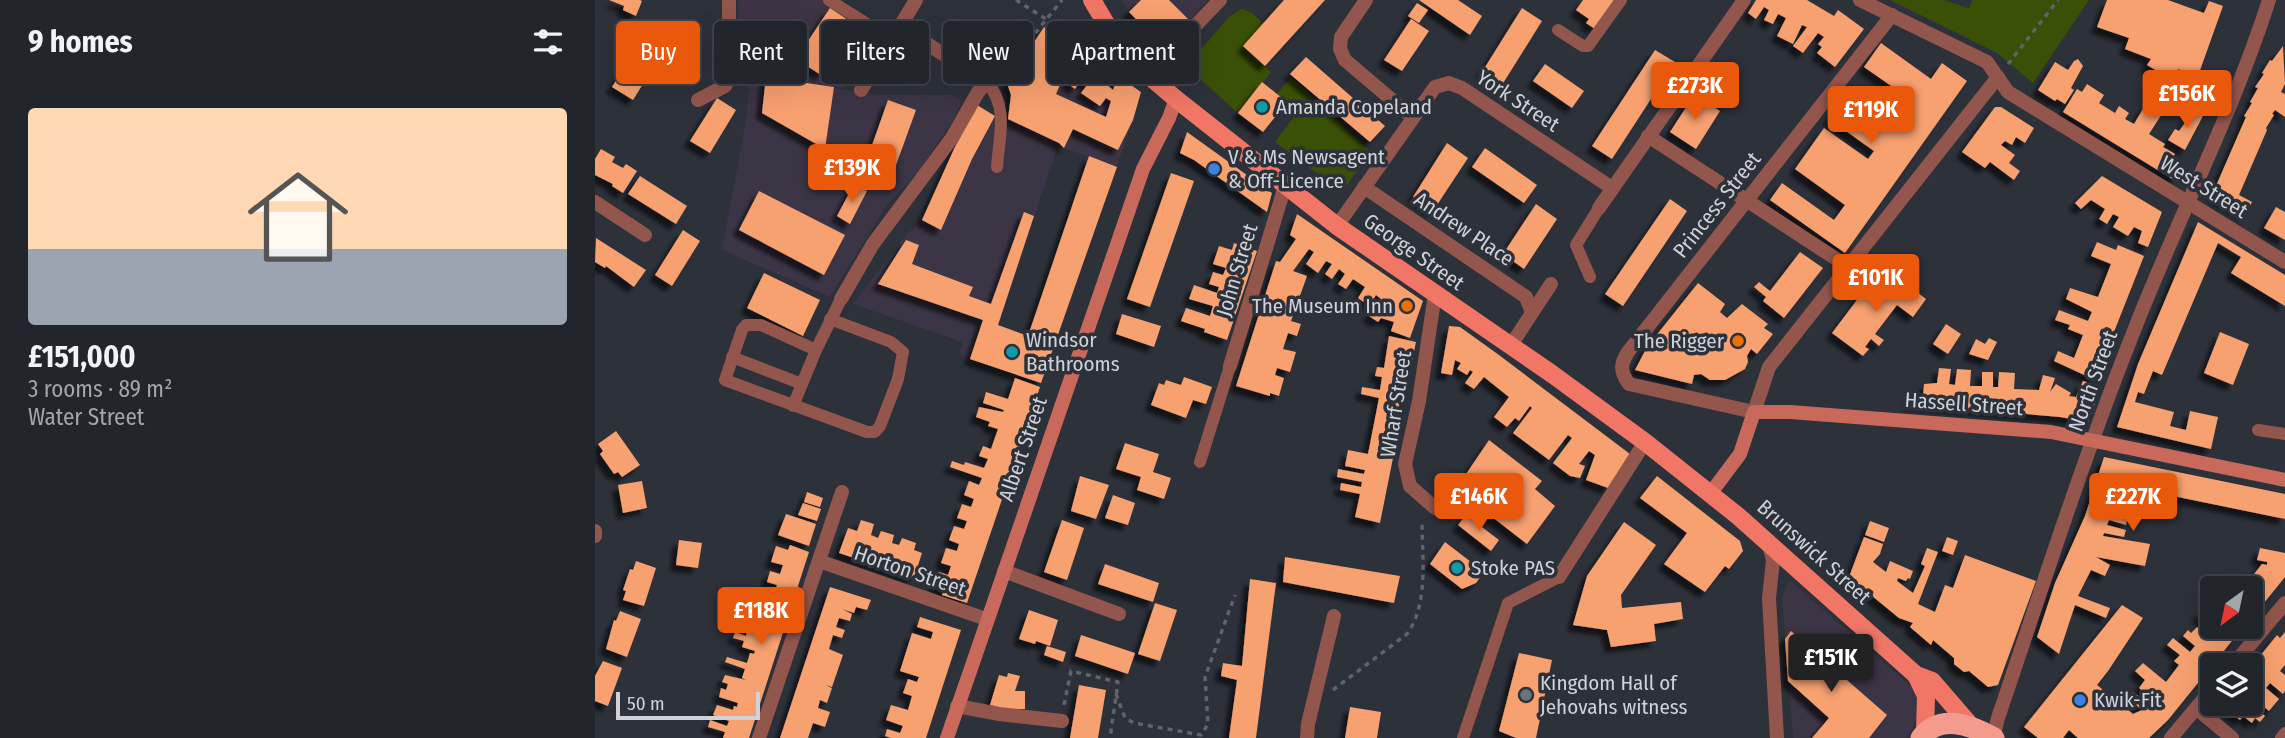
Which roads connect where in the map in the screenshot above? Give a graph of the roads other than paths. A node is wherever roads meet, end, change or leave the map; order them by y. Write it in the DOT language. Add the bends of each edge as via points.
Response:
graph roads {
  1 [pos="729,0"];
  2 [pos="829,0"];
  3 [pos="916,0"];
  4 [pos="1085,0"];
  5 [pos="1220,0"];
  6 [pos="1366,0"];
  7 [pos="1621,0"];
  8 [pos="1744,0"];
  9 [pos="1860,0"];
  10 [pos="2269,0"];
  11 [pos="1099,14"];
  12 [pos="1892,15"];
  13 [pos="862,21"];
  14 [pos="902,21"];
  15 [pos="1199,22"];
  16 [pos="1558,30"];
  17 [pos="929,46"];
  18 [pos="1998,77"];
  19 [pos="865,84"];
  20 [pos="994,84"];
  21 [pos="1159,84"];
  22 [pos="992,88"];
  23 [pos="861,90"];
  24 [pos="1176,99"];
  25 [pos="698,100"];
  26 [pos="1010,105"];
  27 [pos="1412,117"];
  28 [pos="1648,136"];
  29 [pos="997,167"];
  30 [pos="1285,186"];
  31 [pos="1364,187"];
  32 [pos="1612,188"];
  33 [pos="1747,200"];
  34 [pos="595,202"];
  35 [pos="2189,202"];
  36 [pos="1599,208"];
  37 [pos="1337,226"];
  38 [pos="645,235"];
  39 [pos="2285,262"];
  40 [pos="1847,266"];
  41 [pos="1590,277"];
  42 [pos="1551,284"];
  43 [pos="1435,295"];
  44 [pos="841,299"];
  45 [pos="1532,313"];
  46 [pos="830,319"];
  47 [pos="1511,345"];
  48 [pos="815,350"];
  49 [pos="732,357"];
  50 [pos="1230,366"];
  51 [pos="802,384"];
  52 [pos="1637,387"];
  53 [pos="793,406"];
  54 [pos="1754,412"];
  55 [pos="2258,430"];
  56 [pos="2285,434"];
  57 [pos="2094,440"];
  58 [pos="1645,443"];
  59 [pos="1200,462"];
  60 [pos="2285,480"];
  61 [pos="842,492"];
  62 [pos="1710,494"];
  63 [pos="1435,508"];
  64 [pos="1769,545"];
  65 [pos="819,561"];
  66 [pos="1004,571"];
  67 [pos="1559,577"];
  68 [pos="2285,603"];
  69 [pos="1119,614"];
  70 [pos="1334,616"];
  71 [pos="986,619"];
  72 [pos="2242,653"];
  73 [pos="1916,675"];
  74 [pos="2200,704"];
  75 [pos="957,706"];
  76 [pos="2196,708"];
  77 [pos="1062,721"];
  78 [pos="1960,724"];
  79 [pos="2285,733"];
  80 [pos="1923,735"];
  81 [pos="759,738"];
  82 [pos="947,738"];
  83 [pos="1307,738"];
  84 [pos="1463,738"];
  85 [pos="1777,738"];
  86 [pos="1994,738"];
  87 [pos="2171,738"];
  88 [pos="2232,738"];
  89 [pos="2281,738"];
  1 -- 25 [label="street" via="729,79 725,86"];
  2 -- 13 [label="lane"];
  3 -- 14 [label="street"];
  4 -- 11 [label="main road, George Street"];
  5 -- 15 [label="street"];
  6 -- 27 [label="street" via="1341,37 1340,48 1346,60"];
  7 -- 16 [label="lane" via="1588,46"];
  8 -- 28 [label="street"];
  9 -- 12 [label="street, West Street"];
  10 -- 35 [label="street, North Street" via="2230,108"];
  12 -- 18 [label="street, West Street" via="1987,62"];
  12 -- 33 [label="street, Princess Street"];
  17 -- 22 [label="street"];
  18 -- 35 [label="street, West Street" via="2008,92"];
  18 -- 40 [label="street"];
  19 -- 23 [label="street"];
  20 -- 22 [label="street"];
  21 -- 24 [label="main road, George Street"];
  22 -- 26 [label="lane"];
  22 -- 29 [label="lane" via="1002,108"];
  22 -- 44 [label="street" via="965,113 952,138 873,244"];
  24 -- 30 [label="main road, George Street"];
  24 -- 66 [label="street, Albert Street" via="1143,169"];
  27 -- 31 [label="street, York Street"];
  27 -- 32 [label="street, York Street" via="1435,87 1449,83"];
  28 -- 32 [label="street"];
  28 -- 33 [label="street"];
  30 -- 37 [label="main road, George Street"];
  30 -- 50 [label="street, John Street"];
  31 -- 37 [label="street, York Street"];
  31 -- 45 [label="street, Andrew Place" via="1526,297"];
  32 -- 36 [label="street"];
  33 -- 40 [label="street"];
  33 -- 52 [label="street, Princess Street" via="1622,361 1624,377"];
  34 -- 38 [label="street"];
  35 -- 39 [label="street, West Street"];
  35 -- 57 [label="street, North Street" via="2135,327"];
  36 -- 41 [label="lane" via="1576,245"];
  37 -- 43 [label="main road, George Street"];
  40 -- 54 [label="street" via="1769,367"];
  42 -- 45 [label="street"];
  43 -- 47 [label="main road, George Street"];
  43 -- 63 [label="street, Wharf Street" via="1405,464 1410,486"];
  44 -- 46 [label="lane"];
  45 -- 47 [label="street"];
  46 -- 48 [label="lane"];
  46 -- 53 [label="lane" via="891,342 903,352 880,426 867,432"];
  47 -- 58 [label="main road, George Street"];
  48 -- 49 [label="lane" via="752,324 744,327"];
  48 -- 51 [label="lane"];
  49 -- 51 [label="lane"];
  49 -- 53 [label="lane" via="727,383"];
  50 -- 59 [label="lane"];
  51 -- 53 [label="lane"];
  52 -- 54 [label="street, Hassell Street"];
  54 -- 57 [label="street, Hassell Street" via="2051,432"];
  54 -- 62 [label="street" via="1740,454"];
  55 -- 56 [label="lane"];
  57 -- 60 [label="street, Hassell Street"];
  57 -- 86 [label="street, North Street"];
  58 -- 62 [label="main road, George Street"];
  58 -- 67 [label="street"];
  61 -- 65 [label="street"];
  62 -- 64 [label="main road, Brunswick Street"];
  64 -- 73 [label="main road, Brunswick Street"];
  64 -- 85 [label="street"];
  65 -- 71 [label="street, Horton Street"];
  65 -- 81 [label="street"];
  66 -- 69 [label="street"];
  66 -- 71 [label="street, Albert Street"];
  67 -- 84 [label="lane" via="1508,603"];
  68 -- 72 [label="street"];
  70 -- 83 [label="street"];
  71 -- 75 [label="street, Albert Street"];
  73 -- 78 [label="main road, Brunswick Street" via="1932,681"];
  73 -- 80 [label="main road" via="1926,695"];
  74 -- 76 [label="street"];
  75 -- 77 [label="street"];
  75 -- 82 [label="street, Albert Street"];
  76 -- 87 [label="street"];
  76 -- 88 [label="street"];
  78 -- 80 [label="highway"];
  78 -- 86 [label="highway"];
  79 -- 89 [label="lane"];
}
